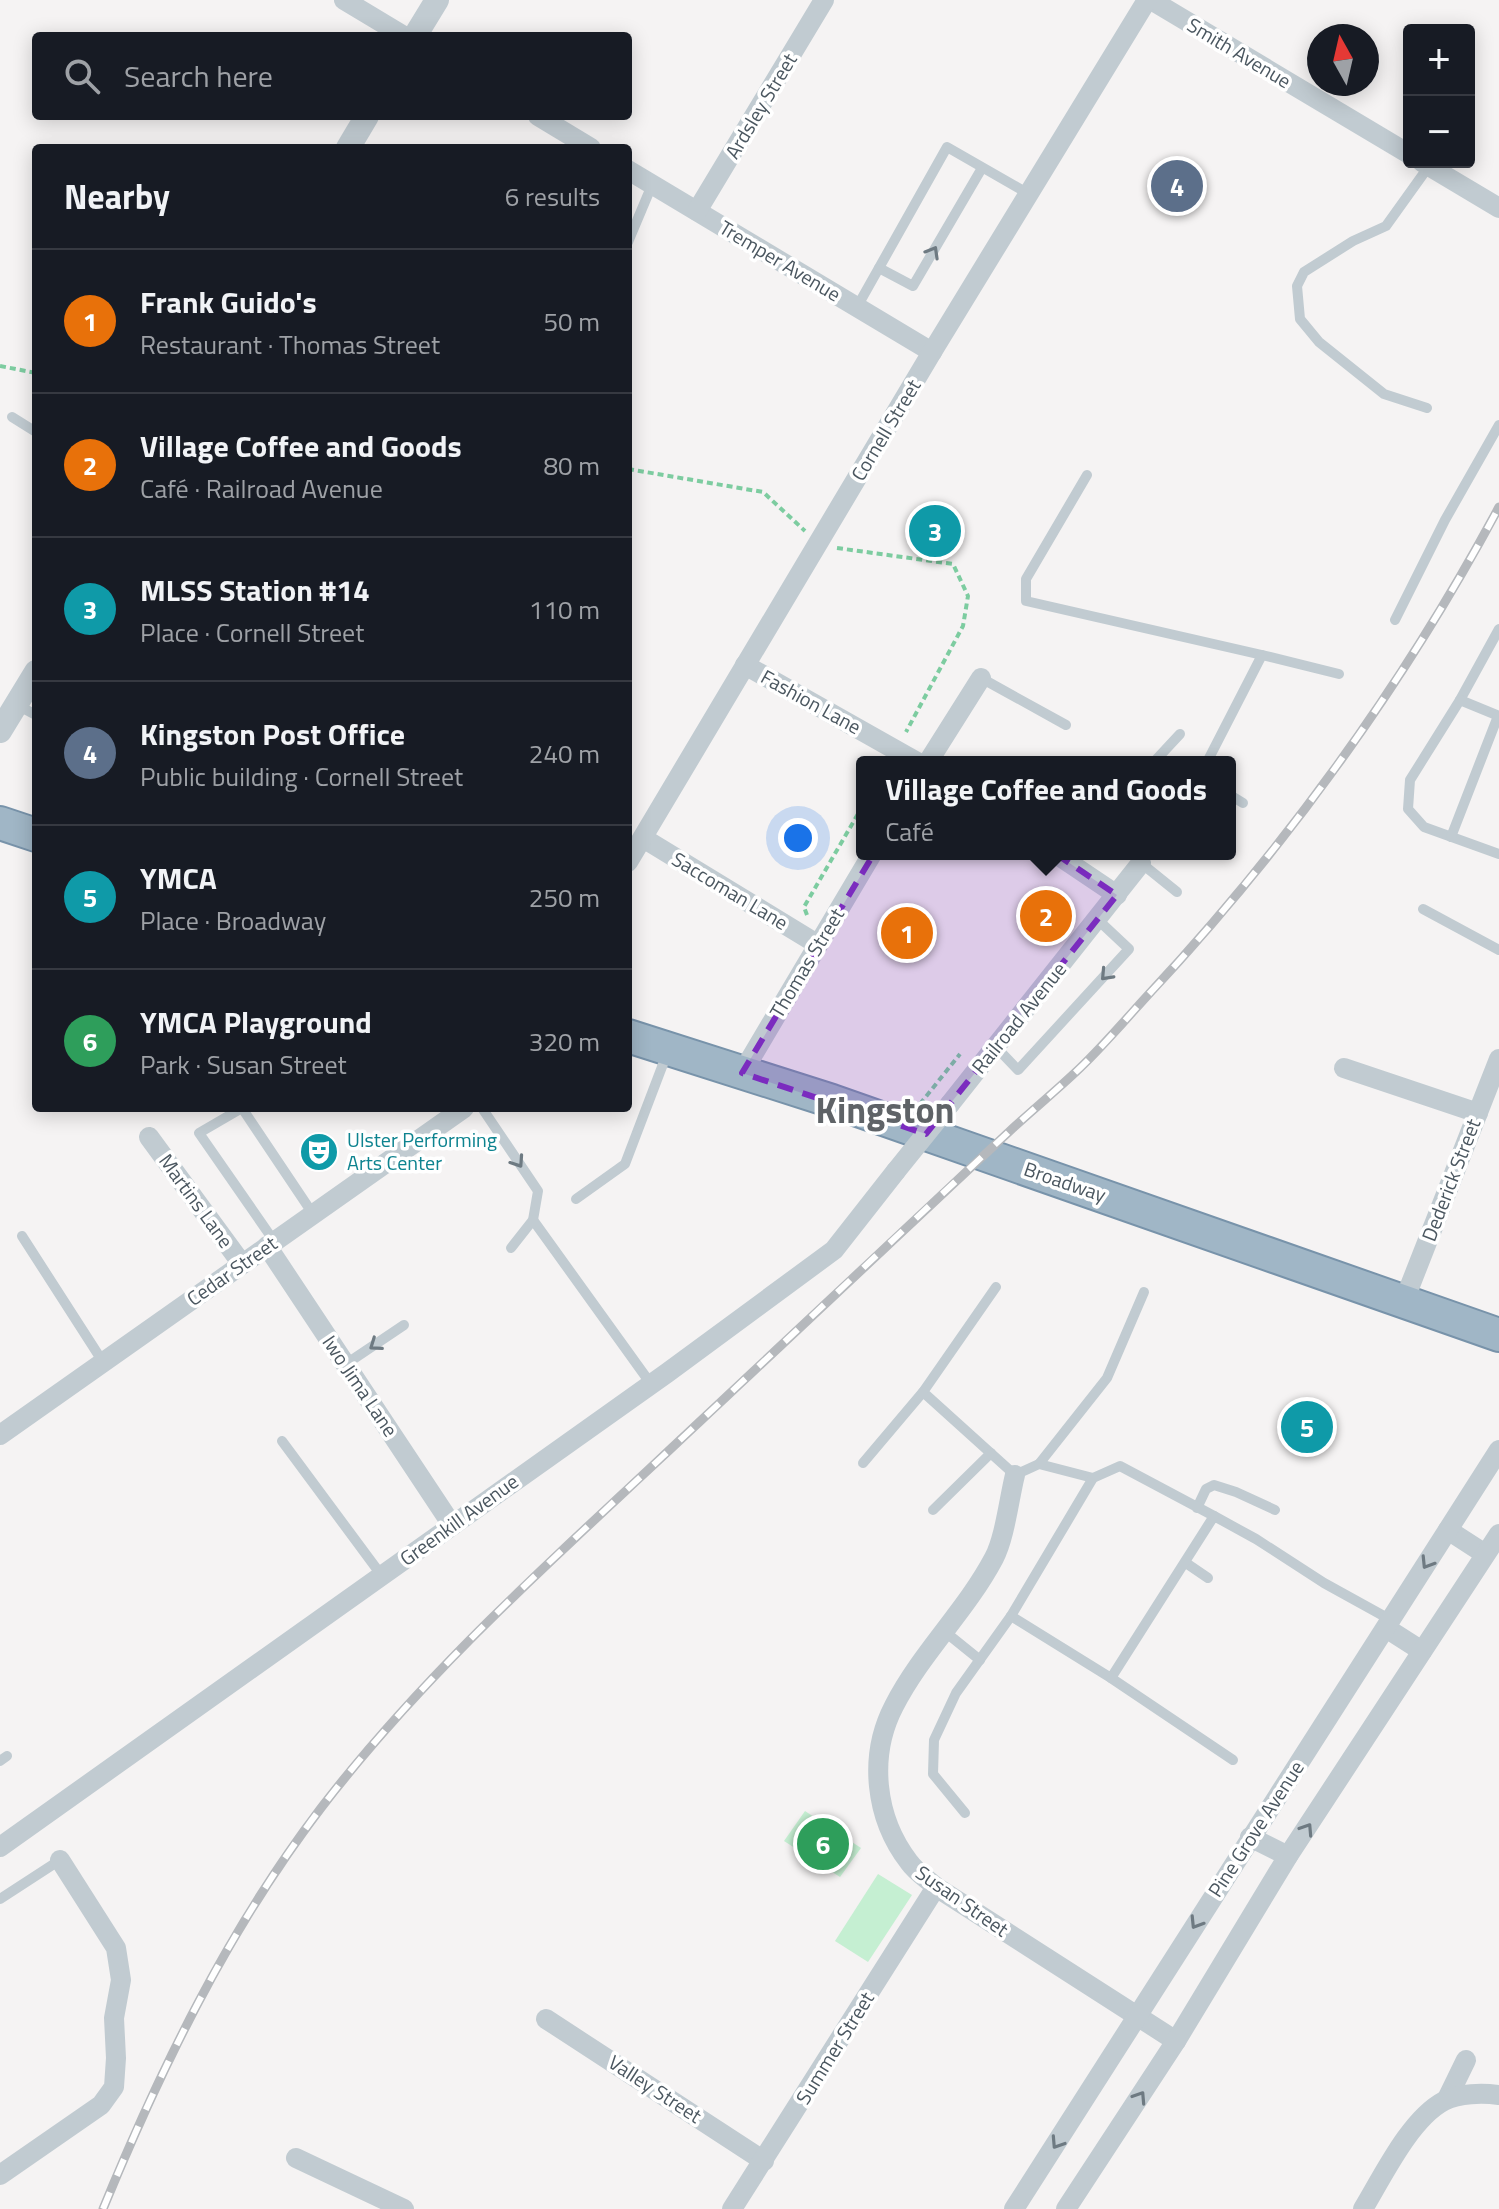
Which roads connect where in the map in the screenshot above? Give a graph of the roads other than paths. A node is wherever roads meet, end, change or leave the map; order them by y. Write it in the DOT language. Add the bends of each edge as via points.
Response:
graph roads {
  1 [pos="344,0"];
  2 [pos="437,0"];
  3 [pos="824,0"];
  4 [pos="1149,0"];
  5 [pos="397,32"];
  6 [pos="417,32"];
  7 [pos="365,120"];
  8 [pos="545,120"];
  9 [pos="350,144"];
  10 [pos="584,144"];
  11 [pos="1403,150"];
  12 [pos="982,168"];
  13 [pos="1422,168"];
  14 [pos="1432,168"];
  15 [pos="632,172"];
  16 [pos="652,185"];
  17 [pos="1029,194"];
  18 [pos="1499,208"];
  19 [pos="697,211"];
  20 [pos="632,232"];
  21 [pos="879,268"];
  22 [pos="857,307"];
  23 [pos="932,352"];
  24 [pos="1427,408"];
  25 [pos="12,417"];
  26 [pos="1499,425"];
  27 [pos="32,430"];
  28 [pos="1087,475"];
  29 [pos="1395,620"];
  30 [pos="1499,629"];
  31 [pos="1262,655"];
  32 [pos="745,665"];
  33 [pos="1339,674"];
  34 [pos="981,678"];
  35 [pos="32,687"];
  36 [pos="1460,700"];
  37 [pos="26,710"];
  38 [pos="1498,716"];
  39 [pos="1066,725"];
  40 [pos="0,731"];
  41 [pos="1180,734"];
  42 [pos="906,756"];
  43 [pos="932,756"];
  44 [pos="1160,756"];
  45 [pos="1210,756"];
  46 [pos="1236,799"];
  47 [pos="1243,803"];
  48 [pos="0,823"];
  49 [pos="32,834"];
  50 [pos="1451,837"];
  51 [pos="643,838"];
  52 [pos="1499,854"];
  53 [pos="632,856"];
  54 [pos="868,860"];
  55 [pos="1065,860"];
  56 [pos="1142,860"];
  57 [pos="1144,860"];
  58 [pos="1177,892"];
  59 [pos="1117,895"];
  60 [pos="1423,909"];
  61 [pos="1097,919"];
  62 [pos="817,944"];
  63 [pos="1499,950"];
  64 [pos="632,1037"];
  65 [pos="996,1047"];
  66 [pos="668,1049"];
  67 [pos="1499,1059"];
  68 [pos="1344,1068"];
  69 [pos="742,1073"];
  70 [pos="235,1112"];
  71 [pos="245,1112"];
  72 [pos="458,1112"];
  73 [pos="485,1112"];
  74 [pos="1478,1113"];
  75 [pos="149,1137"];
  76 [pos="896,1171"];
  77 [pos="576,1199"];
  78 [pos="313,1214"];
  79 [pos="533,1220"];
  80 [pos="22,1236"];
  81 [pos="270,1244"];
  82 [pos="511,1248"];
  83 [pos="242,1264"];
  84 [pos="996,1287"];
  85 [pos="1144,1292"];
  86 [pos="1404,1301"];
  87 [pos="404,1325"];
  88 [pos="1499,1335"];
  89 [pos="103,1362"];
  90 [pos="346,1364"];
  91 [pos="651,1384"];
  92 [pos="923,1392"];
  93 [pos="0,1435"];
  94 [pos="282,1441"];
  95 [pos="1499,1450"];
  96 [pos="991,1453"];
  97 [pos="863,1463"];
  98 [pos="1039,1464"];
  99 [pos="1015,1475"];
  100 [pos="1093,1478"];
  101 [pos="1197,1508"];
  102 [pos="933,1510"];
  103 [pos="1275,1510"];
  104 [pos="1214,1516"];
  105 [pos="452,1525"];
  106 [pos="1448,1530"];
  107 [pos="1499,1534"];
  108 [pos="1492,1559"];
  109 [pos="1186,1563"];
  110 [pos="382,1576"];
  111 [pos="1208,1578"];
  112 [pos="1011,1616"];
  113 [pos="1388,1624"];
  114 [pos="944,1631"];
  115 [pos="1422,1651"];
  116 [pos="980,1660"];
  117 [pos="1111,1678"];
  118 [pos="1233,1760"];
  119 [pos="965,1813"];
  120 [pos="1250,1837"];
  121 [pos="0,1847"];
  122 [pos="1288,1856"];
  123 [pos="60,1860"];
  124 [pos="936,1887"];
  125 [pos="0,1899"];
  126 [pos="1137,2018"];
  127 [pos="546,2019"];
  128 [pos="1176,2041"];
  129 [pos="1466,2060"];
  130 [pos="1499,2095"];
  131 [pos="1447,2099"];
  132 [pos="296,2158"];
  133 [pos="764,2161"];
  134 [pos="0,2175"];
  135 [pos="404,2209"];
  136 [pos="732,2209"];
  137 [pos="1014,2209"];
  138 [pos="1066,2209"];
  139 [pos="1363,2209"];
  1 -- 5 [label="street"];
  2 -- 6 [label="street"];
  3 -- 19 [label="street, Ardsley Street"];
  4 -- 11 [label="street, Smith Avenue"];
  4 -- 17 [label="street, Cornell Street"];
  7 -- 9 [label="street"];
  8 -- 10 [label="street"];
  12 -- 17 [label="lane"];
  21 -- 12 [label="lane, one-way" via="913,286"];
  12 -- 21 [label="lane" via="947,147"];
  13 -- 24 [label="lane" via="1386,226 1304,272 1297,286 1300,319 1319,342 1384,394"];
  14 -- 18 [label="street"];
  15 -- 16 [label="street, Tremper Avenue"];
  16 -- 19 [label="street, Tremper Avenue"];
  16 -- 20 [label="lane"];
  17 -- 23 [label="street, Cornell Street"];
  19 -- 22 [label="street, Tremper Avenue"];
  21 -- 22 [label="lane"];
  22 -- 23 [label="street, Tremper Avenue"];
  23 -- 32 [label="street, Cornell Street"];
  25 -- 27 [label="lane"];
  26 -- 29 [label="lane"];
  28 -- 31 [label="lane" via="1026,579 1026,601"];
  30 -- 36 [label="lane"];
  31 -- 33 [label="lane"];
  31 -- 45 [label="lane"];
  32 -- 42 [label="street, Fashion Lane"];
  32 -- 51 [label="street, Cornell Street"];
  34 -- 39 [label="lane"];
  34 -- 43 [label="street"];
  35 -- 37 [label="street"];
  36 -- 38 [label="lane"];
  36 -- 50 [label="lane" via="1410,780 1408,809 1424,827"];
  37 -- 40 [label="street"];
  38 -- 50 [label="lane"];
  41 -- 44 [label="lane"];
  46 -- 47 [label="lane"];
  48 -- 49 [label="highway"];
  50 -- 52 [label="lane"];
  51 -- 53 [label="street, Cornell Street"];
  51 -- 62 [label="street, Saccoman Lane"];
  54 -- 62 [label="street, Thomas Street"];
  55 -- 59 [label="street"];
  56 -- 59 [label="street, Railroad Avenue"];
  57 -- 58 [label="lane"];
  59 -- 61 [label="street, Railroad Avenue"];
  60 -- 63 [label="lane"];
  61 -- 65 [label="street, Railroad Avenue"];
  61 -- 65 [label="lane, one-way" via="1129,949 1018,1070"];
  62 -- 69 [label="street, Thomas Street"];
  64 -- 66 [label="highway, Broadway"];
  65 -- 76 [label="street, Railroad Avenue, bridge"];
  66 -- 69 [label="highway, Broadway"];
  66 -- 77 [label="lane" via="625,1164"];
  67 -- 74 [label="street, Dederick Street"];
  68 -- 74 [label="street"];
  69 -- 86 [label="highway, Broadway"];
  70 -- 81 [label="lane" via="199,1133"];
  71 -- 78 [label="lane"];
  72 -- 78 [label="street, Cedar Street"];
  73 -- 79 [label="lane, one-way" via="538,1191"];
  74 -- 86 [label="street, Dederick Street"];
  75 -- 83 [label="street, Martins Lane"];
  76 -- 91 [label="street, Greenkill Avenue" via="834,1250"];
  78 -- 81 [label="street, Cedar Street"];
  79 -- 82 [label="lane"];
  79 -- 91 [label="lane"];
  80 -- 89 [label="lane"];
  81 -- 83 [label="street, Cedar Street"];
  81 -- 90 [label="street, Iwo Jima Lane"];
  83 -- 89 [label="street, Cedar Street"];
  84 -- 92 [label="lane"];
  85 -- 98 [label="lane" via="1107,1378"];
  86 -- 88 [label="highway, Broadway"];
  87 -- 90 [label="lane, one-way"];
  89 -- 93 [label="street, Cedar Street"];
  90 -- 105 [label="street, Iwo Jima Lane"];
  91 -- 105 [label="street, Greenkill Avenue"];
  92 -- 96 [label="lane"];
  92 -- 97 [label="lane"];
  94 -- 110 [label="lane"];
  95 -- 106 [label="street, Pine Grove Avenue"];
  96 -- 99 [label="lane"];
  96 -- 102 [label="lane"];
  98 -- 99 [label="lane"];
  98 -- 100 [label="lane"];
  99 -- 114 [label="street, Susan Street" via="996,1554"];
  100 -- 101 [label="lane" via="1120,1466"];
  100 -- 112 [label="lane"];
  101 -- 103 [label="lane" via="1206,1489 1214,1485"];
  101 -- 104 [label="lane"];
  104 -- 109 [label="lane"];
  104 -- 113 [label="lane"];
  105 -- 110 [label="street, Greenkill Avenue"];
  106 -- 108 [label="street"];
  106 -- 113 [label="street, Pine Grove Avenue, one-way"];
  107 -- 108 [label="street"];
  108 -- 115 [label="street"];
  109 -- 111 [label="lane"];
  109 -- 117 [label="lane"];
  110 -- 121 [label="street, Greenkill Avenue"];
  112 -- 116 [label="lane"];
  112 -- 117 [label="lane"];
  113 -- 115 [label="street"];
  113 -- 120 [label="street, Pine Grove Avenue"];
  114 -- 116 [label="lane"];
  114 -- 124 [label="street, Susan Street" via="893,1707 880,1746 877,1790 888,1828 910,1864"];
  122 -- 115 [label="street, one-way"];
  116 -- 119 [label="lane" via="956,1693 934,1740 933,1774"];
  117 -- 118 [label="lane"];
  120 -- 122 [label="street"];
  120 -- 126 [label="street, Pine Grove Avenue, one-way"];
  122 -- 128 [label="street"];
  123 -- 125 [label="lane"];
  123 -- 134 [label="street" via="116,1948 121,1980 114,2018 114,2087 101,2105"];
  124 -- 126 [label="street, Susan Street"];
  124 -- 133 [label="street, Summer Street"];
  126 -- 128 [label="street, Susan Street"];
  126 -- 137 [label="street, Pine Grove Avenue, one-way"];
  127 -- 133 [label="street, Valley Street"];
  138 -- 128 [label="street, one-way"];
  129 -- 131 [label="street"];
  130 -- 131 [label="street"];
  131 -- 139 [label="street" via="1426,2113"];
  132 -- 135 [label="street"];
  133 -- 136 [label="street, Summer Street"];
}
